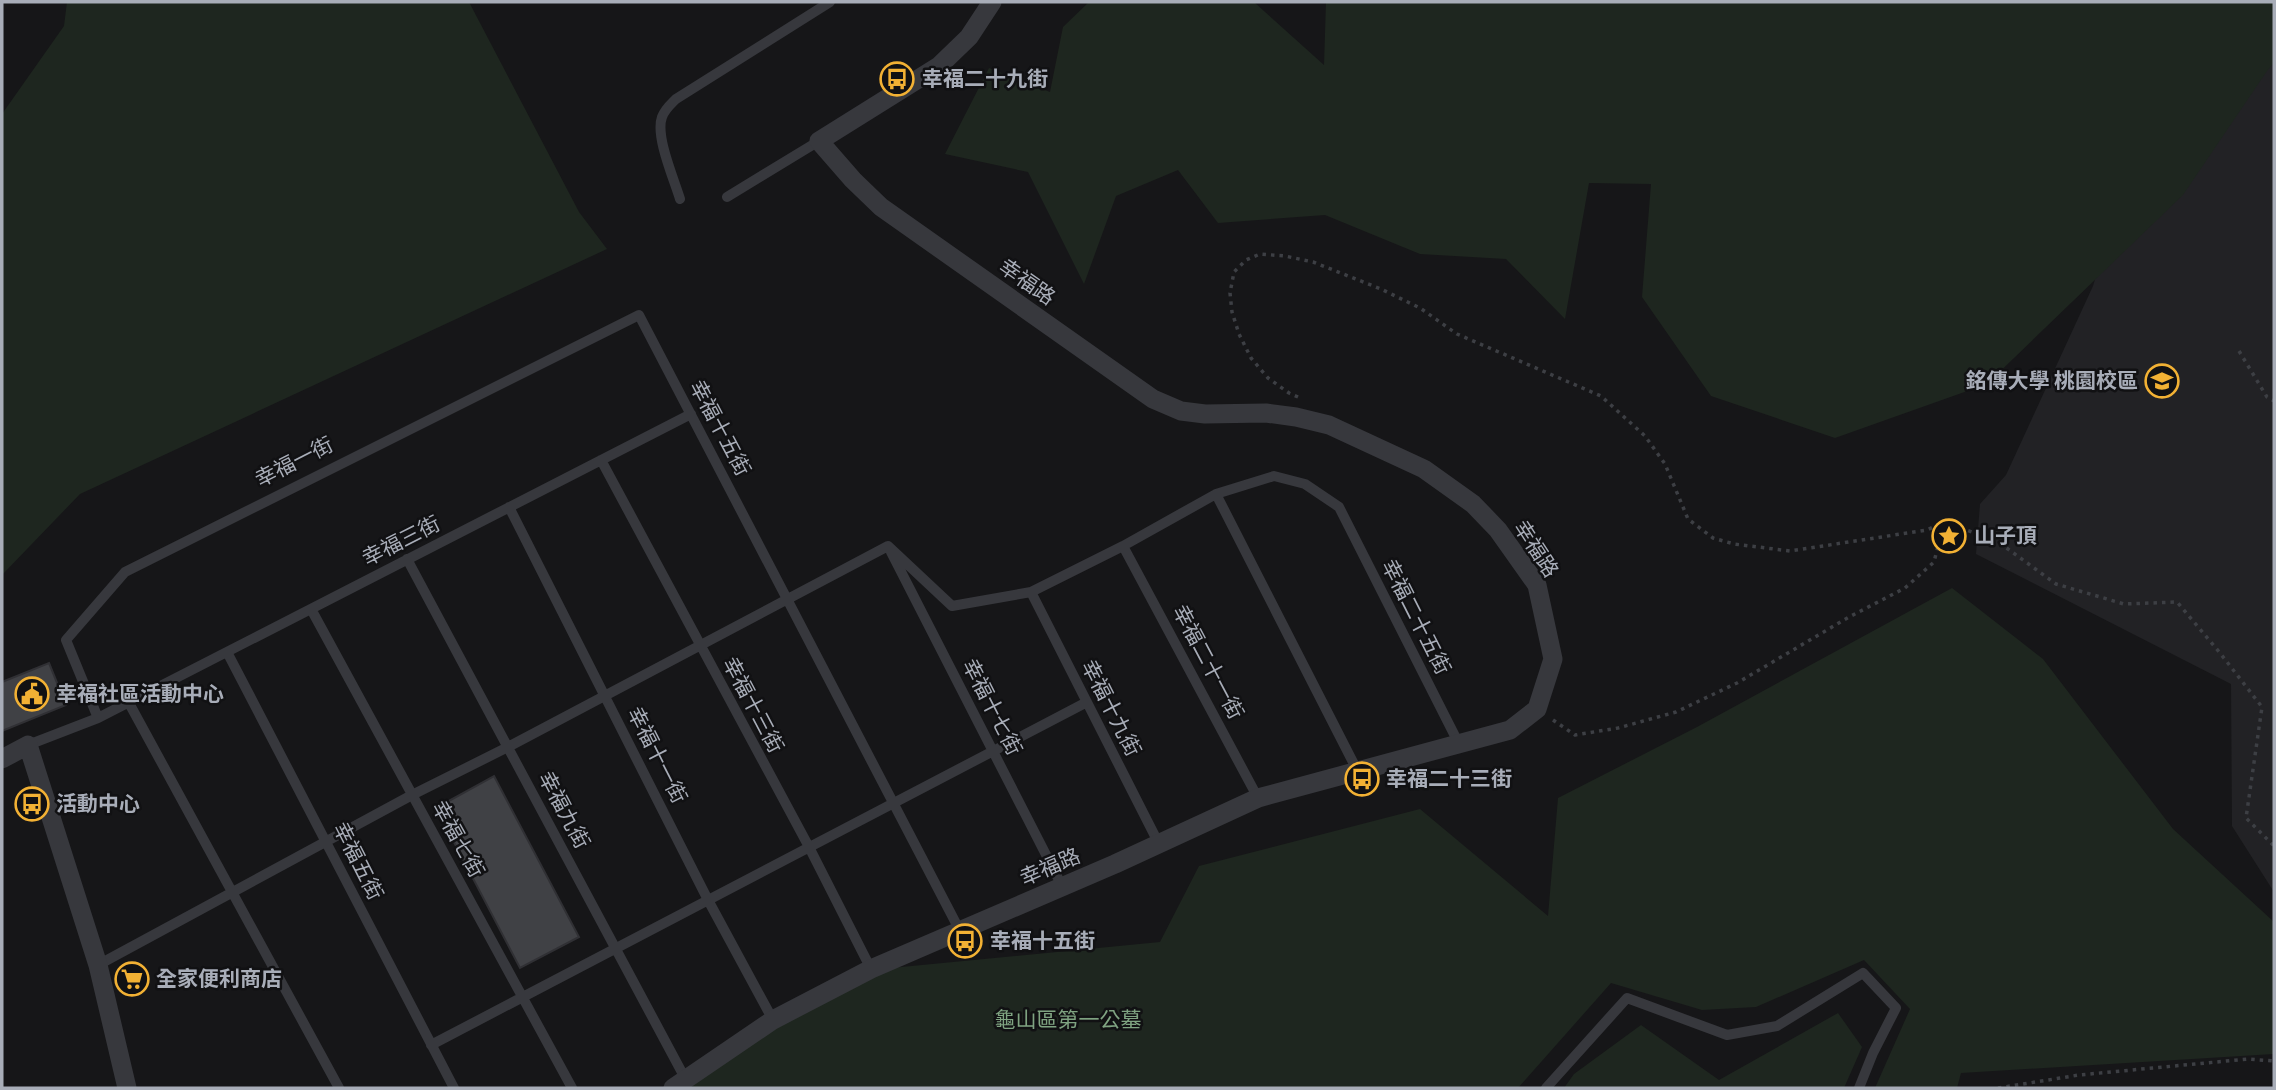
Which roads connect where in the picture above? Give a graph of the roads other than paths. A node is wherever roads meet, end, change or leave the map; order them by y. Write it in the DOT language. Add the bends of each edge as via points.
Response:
graph roads {
  1 [pos="830,2"];
  2 [pos="992,2"];
  3 [pos="819,141"];
  4 [pos="727,197"];
  5 [pos="680,199"];
  6 [pos="639,316"];
  7 [pos="691,414"];
  8 [pos="601,460"];
  9 [pos="1216,494"];
  10 [pos="509,507"];
  11 [pos="888,545"];
  12 [pos="1123,546"];
  13 [pos="407,559"];
  14 [pos="1031,592"];
  15 [pos="787,599"];
  16 [pos="311,609"];
  17 [pos="700,645"];
  18 [pos="227,652"];
  19 [pos="606,695"];
  20 [pos="1087,702"];
  21 [pos="129,703"];
  22 [pos="98,718"];
  23 [pos="1459,744"];
  24 [pos="28,745"];
  25 [pos="508,747"];
  26 [pos="993,751"];
  27 [pos="2,759"];
  28 [pos="1357,771"];
  29 [pos="412,795"];
  30 [pos="1258,797"];
  31 [pos="893,803"];
  32 [pos="1158,842"];
  33 [pos="327,843"];
  34 [pos="809,847"];
  35 [pos="1062,886"];
  36 [pos="233,893"];
  37 [pos="708,900"];
  38 [pos="960,931"];
  39 [pos="616,948"];
  40 [pos="98,965"];
  41 [pos="871,968"];
  42 [pos="522,997"];
  43 [pos="773,1020"];
  44 [pos="431,1045"];
  45 [pos="679,1084"];
  46 [pos="127,1088"];
  47 [pos="339,1088"];
  48 [pos="454,1088"];
  49 [pos="572,1088"];
  50 [pos="1546,1088"];
  51 [pos="1859,1088"];
  1 -- 5 [label="lane" via="665,109 660,132"];
  2 -- 3 [label="street" via="969,37 939,66"];
  3 -- 4 [label="lane"];
  3 -- 23 [label="street, 幸福路" via="881,207 1153,399 1181,411 1266,413 1329,425 1424,469 1473,504 1537,585 1553,659 1536,709 1510,730"];
  6 -- 7 [label="lane, 幸福十五街"];
  6 -- 22 [label="lane, 幸福一街" via="125,572 66,640"];
  7 -- 8 [label="lane, 幸福三街"];
  7 -- 15 [label="lane, 幸福十五街"];
  8 -- 10 [label="lane, 幸福三街"];
  8 -- 17 [label="lane, 幸福十三街"];
  9 -- 12 [label="lane"];
  9 -- 23 [label="lane, 幸福二十五街" via="1274,476 1306,484 1339,507"];
  9 -- 28 [label="lane"];
  10 -- 13 [label="lane, 幸福三街"];
  10 -- 19 [label="lane, 幸福十一街"];
  11 -- 14 [label="lane" via="952,606"];
  11 -- 15 [label="lane"];
  11 -- 26 [label="lane, 幸福十七街"];
  12 -- 14 [label="lane"];
  12 -- 30 [label="lane, 幸福二十一街"];
  13 -- 16 [label="lane, 幸福三街"];
  13 -- 25 [label="lane, 幸福九街"];
  14 -- 20 [label="lane, 幸福十九街"];
  15 -- 17 [label="lane"];
  15 -- 31 [label="lane, 幸福十五街"];
  16 -- 18 [label="lane, 幸福三街"];
  16 -- 29 [label="lane, 幸福七街"];
  17 -- 19 [label="lane"];
  17 -- 34 [label="lane, 幸福十三街"];
  18 -- 21 [label="lane, 幸福三街"];
  18 -- 33 [label="lane, 幸福五街"];
  19 -- 25 [label="lane"];
  19 -- 37 [label="lane, 幸福十一街"];
  20 -- 26 [label="lane"];
  20 -- 32 [label="lane, 幸福十九街"];
  21 -- 22 [label="lane, 幸福三街"];
  21 -- 36 [label="lane"];
  22 -- 24 [label="lane, 幸福三街"];
  23 -- 28 [label="street, 幸福路"];
  24 -- 27 [label="street"];
  24 -- 40 [label="street"];
  25 -- 29 [label="lane"];
  25 -- 39 [label="lane, 幸福九街"];
  26 -- 31 [label="lane"];
  26 -- 35 [label="lane, 幸福十七街"];
  28 -- 30 [label="street, 幸福路"];
  29 -- 33 [label="lane"];
  29 -- 42 [label="lane, 幸福七街"];
  30 -- 32 [label="street, 幸福路"];
  31 -- 34 [label="lane"];
  31 -- 38 [label="lane, 幸福十五街"];
  32 -- 35 [label="street, 幸福路"];
  33 -- 36 [label="lane"];
  33 -- 44 [label="lane, 幸福五街"];
  34 -- 37 [label="lane"];
  34 -- 41 [label="lane, 幸福十三街"];
  35 -- 38 [label="street, 幸福路"];
  36 -- 40 [label="lane"];
  36 -- 47 [label="lane"];
  37 -- 39 [label="lane"];
  37 -- 43 [label="lane, 幸福十一街"];
  38 -- 41 [label="street, 幸福路"];
  39 -- 42 [label="lane"];
  39 -- 45 [label="lane, 幸福九街"];
  40 -- 46 [label="street"];
  41 -- 43 [label="street, 幸福路"];
  42 -- 44 [label="lane"];
  42 -- 49 [label="lane, 幸福七街"];
  43 -- 45 [label="street, 幸福路"];
  44 -- 48 [label="lane, 幸福五街"];
  50 -- 51 [label="lane" via="1627,998 1727,1035 1777,1026 1863,973 1896,1008"];
}
